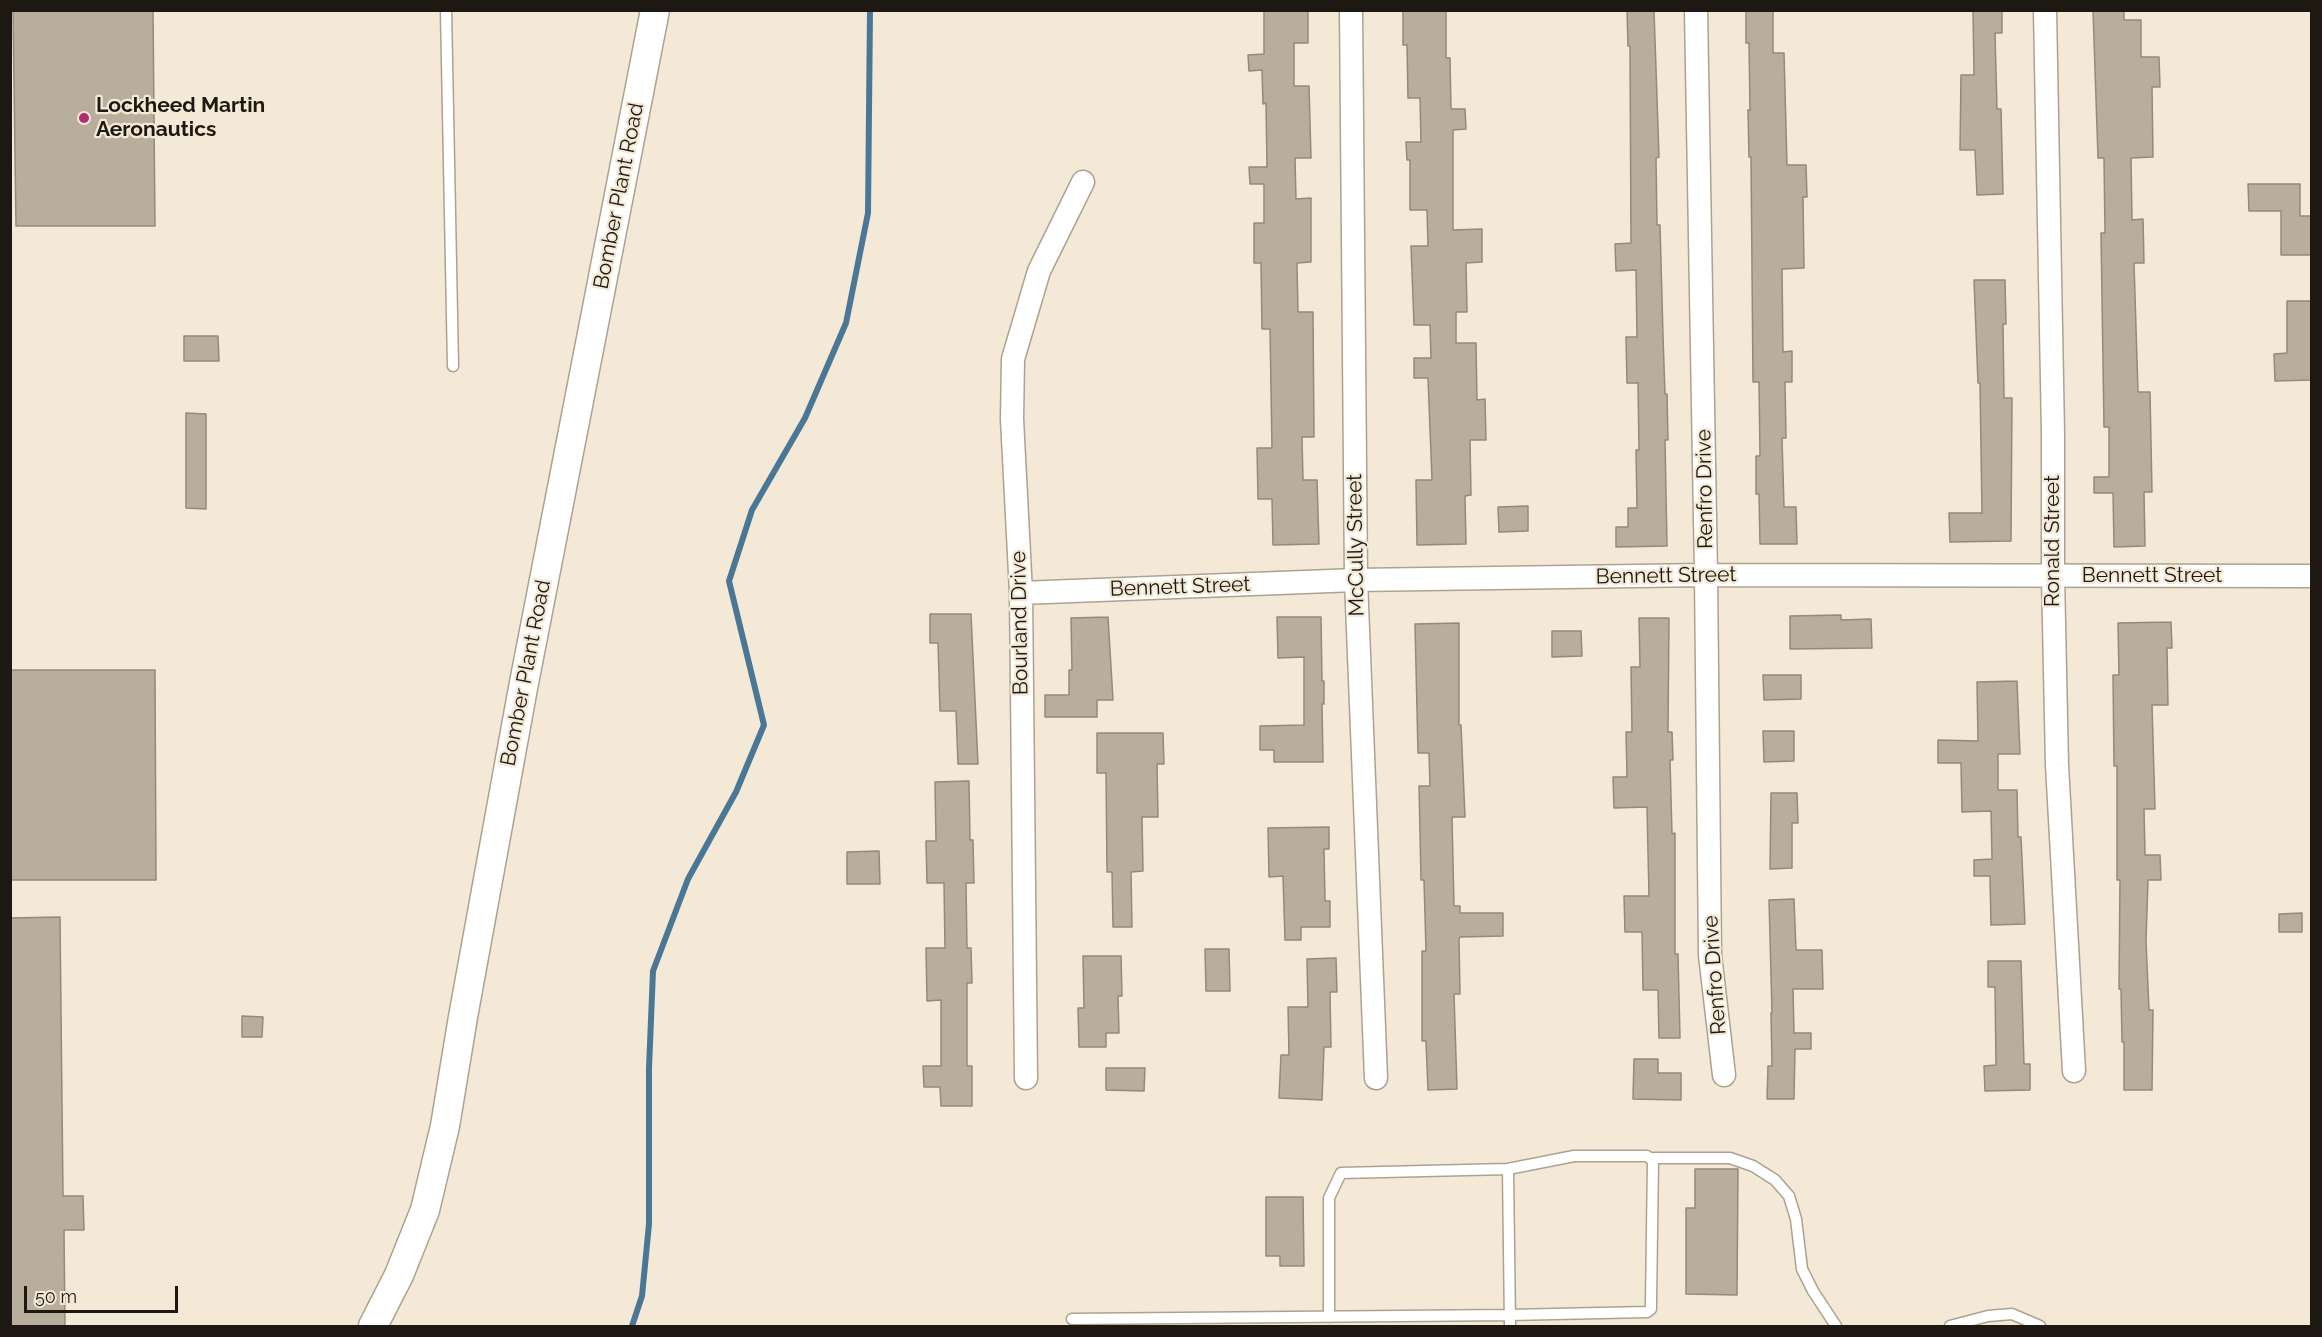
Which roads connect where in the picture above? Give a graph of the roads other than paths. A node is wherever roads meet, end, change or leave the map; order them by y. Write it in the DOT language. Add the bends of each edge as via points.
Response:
graph roads {
  1 [pos="446,10"];
  2 [pos="655,10"];
  3 [pos="1351,10"];
  4 [pos="1696,10"];
  5 [pos="2045,10"];
  6 [pos="1083,182"];
  7 [pos="453,366"];
  8 [pos="1707,575"];
  9 [pos="2053,576"];
  10 [pos="2312,576"];
  11 [pos="1356,580"];
  12 [pos="1021,593"];
  13 [pos="2074,1071"];
  14 [pos="1724,1075"];
  15 [pos="1026,1078"];
  16 [pos="1376,1078"];
  17 [pos="1651,1158"];
  18 [pos="1508,1169"];
  19 [pos="1329,1317"];
  20 [pos="1072,1319"];
  21 [pos="1510,1321"];
  22 [pos="373,1326"];
  23 [pos="1836,1326"];
  24 [pos="1950,1326"];
  25 [pos="2040,1326"];
  1 -- 7 [label="lane"];
  2 -- 22 [label="street, Bomber Plant Road" via="522,688 445,1126 425,1210"];
  3 -- 11 [label="street, McCully Street"];
  4 -- 8 [label="street, Renfro Drive"];
  5 -- 9 [label="street, Ronald Street" via="2054,434"];
  6 -- 12 [label="street, Bourland Drive" via="1039,271 1013,359 1012,419"];
  8 -- 9 [label="street, Bennett Street"];
  8 -- 11 [label="street, Bennett Street"];
  8 -- 14 [label="street, Renfro Drive" via="1710,955"];
  9 -- 10 [label="street, Bennett Street"];
  9 -- 13 [label="street, Ronald Street" via="2057,765"];
  11 -- 12 [label="street, Bennett Street"];
  11 -- 16 [label="street, McCully Street"];
  12 -- 15 [label="street, Bourland Drive"];
  17 -- 18 [label="lane" via="1574,1156"];
  17 -- 21 [label="lane" via="1651,1309"];
  17 -- 23 [label="lane" via="1730,1158 1775,1180 1789,1196 1796,1219 1802,1269"];
  18 -- 19 [label="lane" via="1341,1173 1329,1198"];
  18 -- 21 [label="lane"];
  19 -- 20 [label="lane"];
  19 -- 21 [label="lane"];
  24 -- 25 [label="lane" via="2012,1314"];
}
